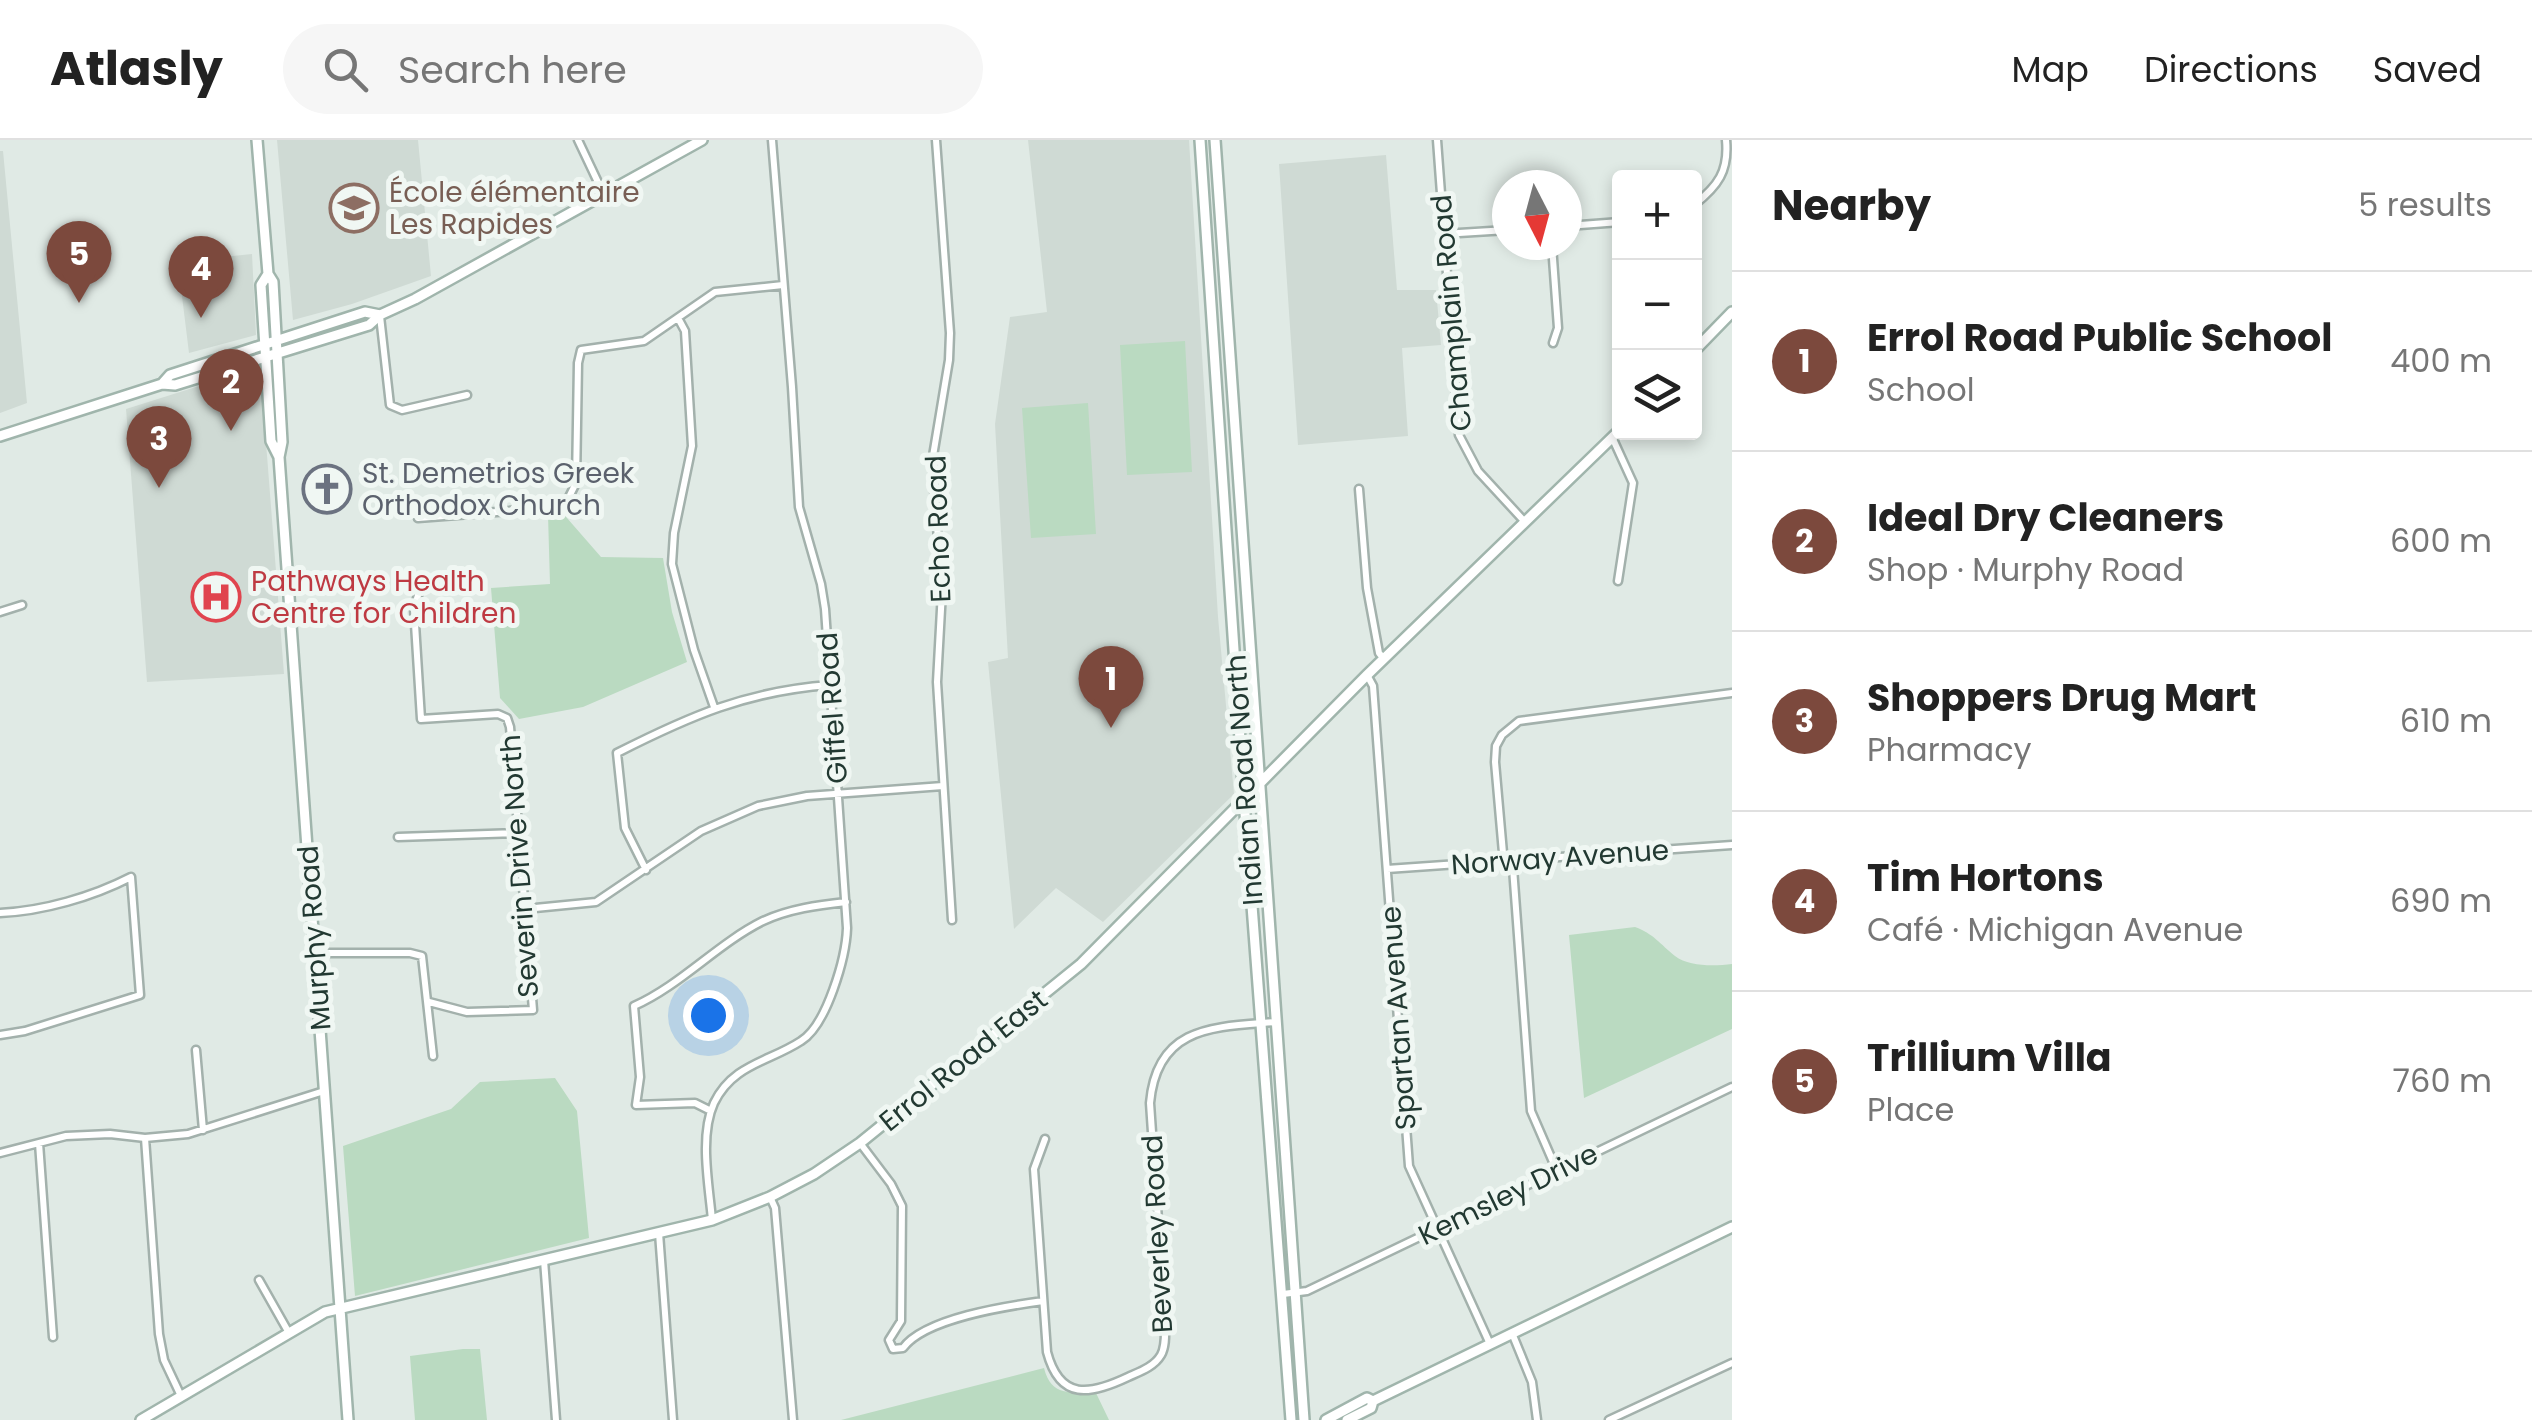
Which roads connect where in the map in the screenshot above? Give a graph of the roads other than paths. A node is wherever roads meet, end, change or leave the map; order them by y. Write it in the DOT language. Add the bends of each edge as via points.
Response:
graph roads {
  1 [pos="257,140"];
  2 [pos="578,140"];
  3 [pos="702,140"];
  4 [pos="772,140"];
  5 [pos="936,140"];
  6 [pos="1200,140"];
  7 [pos="1215,140"];
  8 [pos="1437,140"];
  9 [pos="1726,140"];
  10 [pos="604,195"];
  11 [pos="1702,198"];
  12 [pos="1612,223"];
  13 [pos="1582,225"];
  14 [pos="1492,231"];
  15 [pos="1443,234"];
  16 [pos="1553,260"];
  17 [pos="268,274"];
  18 [pos="783,285"];
  19 [pos="1732,312"];
  20 [pos="380,315"];
  21 [pos="678,318"];
  22 [pos="277,339"];
  23 [pos="264,343"];
  24 [pos="1554,343"];
  25 [pos="1695,350"];
  26 [pos="278,354"];
  27 [pos="266,358"];
  28 [pos="162,384"];
  29 [pos="468,395"];
  30 [pos="0,436"];
  31 [pos="1612,438"];
  32 [pos="1618,440"];
  33 [pos="279,457"];
  34 [pos="1360,489"];
  35 [pos="418,518"];
  36 [pos="1526,523"];
  37 [pos="1618,581"];
  38 [pos="420,589"];
  39 [pos="22,604"];
  40 [pos="0,612"];
  41 [pos="1384,659"];
  42 [pos="1368,675"];
  43 [pos="830,685"];
  44 [pos="1732,694"];
  45 [pos="714,707"];
  46 [pos="943,786"];
  47 [pos="1258,786"];
  48 [pos="838,794"];
  49 [pos="1244,800"];
  50 [pos="518,832"];
  51 [pos="398,837"];
  52 [pos="1732,846"];
  53 [pos="1510,861"];
  54 [pos="1387,869"];
  55 [pos="646,870"];
  56 [pos="846,902"];
  57 [pos="525,909"];
  58 [pos="0,913"];
  59 [pos="952,920"];
  60 [pos="315,954"];
  61 [pos="429,1002"];
  62 [pos="1276,1022"];
  63 [pos="1262,1023"];
  64 [pos="0,1035"];
  65 [pos="196,1050"];
  66 [pos="433,1056"];
  67 [pos="1732,1087"];
  68 [pos="324,1091"];
  69 [pos="711,1112"];
  70 [pos="204,1130"];
  71 [pos="144,1138"];
  72 [pos="1045,1139"];
  73 [pos="38,1143"];
  74 [pos="860,1144"];
  75 [pos="0,1153"];
  76 [pos="1557,1171"];
  77 [pos="770,1197"];
  78 [pos="712,1220"];
  79 [pos="1732,1227"];
  80 [pos="1435,1229"];
  81 [pos="659,1233"];
  82 [pos="544,1260"];
  83 [pos="259,1280"];
  84 [pos="1296,1293"];
  85 [pos="1282,1294"];
  86 [pos="1043,1301"];
  87 [pos="341,1307"];
  88 [pos="289,1332"];
  89 [pos="1512,1334"];
  90 [pos="53,1337"];
  91 [pos="1490,1344"];
  92 [pos="1732,1363"];
  93 [pos="180,1396"];
  94 [pos="1374,1402"];
  95 [pos="141,1420"];
  96 [pos="348,1420"];
  97 [pos="556,1420"];
  98 [pos="673,1420"];
  99 [pos="793,1420"];
  100 [pos="1291,1420"];
  101 [pos="1304,1420"];
  102 [pos="1326,1420"];
  103 [pos="1347,1420"];
  104 [pos="1537,1420"];
  105 [pos="1610,1420"];
  1 -- 17 [label="main road, Murphy Road"];
  2 -- 10 [label="street"];
  3 -- 10 [label="main road"];
  4 -- 18 [label="street, Giffel Road"];
  5 -- 46 [label="street, Echo Road" via="950,332 932,462 942,591 937,682"];
  6 -- 49 [label="main road, Indian Road North"];
  7 -- 47 [label="main road, Indian Road North"];
  8 -- 15 [label="street, Champlain Road"];
  9 -- 11 [label="street" via="1726,168"];
  10 -- 20 [label="main road"];
  12 -- 13 [label="street"];
  14 -- 15 [label="street"];
  15 -- 36 [label="street, Champlain Road" via="1459,435 1478,471"];
  16 -- 24 [label="street"];
  17 -- 22 [label="main road, Murphy Road"];
  17 -- 23 [label="main road, Murphy Road" via="261,284"];
  18 -- 21 [label="street" via="715,292"];
  18 -- 43 [label="street, Giffel Road" via="798,508 822,584"];
  19 -- 25 [label="main road"];
  20 -- 22 [label="main road" via="365,312"];
  20 -- 26 [label="main road"];
  20 -- 29 [label="street" via="390,405 402,410"];
  21 -- 35 [label="street" via="644,340 581,350 576,483 568,499 549,508"];
  21 -- 45 [label="street" via="692,446 672,564"];
  22 -- 23 [label="main road"];
  22 -- 26 [label="main road, Murphy Road"];
  23 -- 27 [label="main road, Murphy Road"];
  23 -- 28 [label="main road" via="170,375"];
  26 -- 27 [label="main road"];
  26 -- 33 [label="main road, Murphy Road"];
  27 -- 28 [label="main road" via="175,386"];
  27 -- 33 [label="main road, Murphy Road" via="271,441"];
  28 -- 30 [label="main road"];
  31 -- 36 [label="main road, Errol Road East"];
  32 -- 37 [label="street" via="1633,482"];
  33 -- 60 [label="main road, Murphy Road"];
  34 -- 41 [label="street" via="1367,588"];
  36 -- 41 [label="main road, Errol Road East"];
  38 -- 50 [label="street, Severin Drive North" via="414,608 421,718 507,718"];
  39 -- 40 [label="street"];
  41 -- 42 [label="main road, Errol Road East"];
  42 -- 47 [label="main road, Errol Road East"];
  42 -- 54 [label="street, Spartan Avenue"];
  43 -- 45 [label="street"];
  43 -- 48 [label="street, Giffel Road"];
  44 -- 53 [label="street" via="1538,718 1508,728 1495,762 1503,853"];
  45 -- 55 [label="street" via="617,753 622,816"];
  46 -- 48 [label="street"];
  46 -- 59 [label="street, Echo Road"];
  47 -- 49 [label="main road, Errol Road East"];
  47 -- 62 [label="main road, Indian Road North"];
  48 -- 55 [label="street" via="744,811 701,831"];
  48 -- 56 [label="street, Giffel Road"];
  49 -- 63 [label="main road, Indian Road North"];
  49 -- 74 [label="main road, Errol Road East" via="1081,964"];
  50 -- 51 [label="street"];
  50 -- 57 [label="street, Severin Drive North"];
  52 -- 53 [label="street, Norway Avenue"];
  53 -- 54 [label="street, Norway Avenue"];
  53 -- 76 [label="street" via="1531,1110"];
  54 -- 80 [label="street, Spartan Avenue" via="1408,1166"];
  55 -- 57 [label="street" via="596,902"];
  56 -- 69 [label="street, Giffel Road" via="846,954 817,1025 802,1041 738,1072"];
  56 -- 69 [label="street" via="766,920 634,1006 636,1105 695,1103"];
  57 -- 61 [label="street, Severin Drive North" via="533,1010 466,1012"];
  58 -- 64 [label="street" via="28,912 132,877 140,995"];
  60 -- 61 [label="street" via="422,956"];
  60 -- 68 [label="main road, Murphy Road"];
  61 -- 66 [label="street"];
  62 -- 63 [label="street, Beverley Road"];
  62 -- 84 [label="main road, Indian Road North"];
  63 -- 85 [label="main road, Indian Road North"];
  63 -- 86 [label="street, Beverley Road" via="1194,1034 1168,1055 1152,1084 1165,1324 1155,1362 1099,1390 1072,1388 1051,1367"];
  65 -- 70 [label="street"];
  67 -- 76 [label="street, Kemsley Drive"];
  68 -- 70 [label="street"];
  68 -- 87 [label="main road, Murphy Road"];
  69 -- 78 [label="street"];
  70 -- 71 [label="street"];
  71 -- 73 [label="street" via="66,1136"];
  71 -- 93 [label="street" via="159,1334"];
  72 -- 86 [label="street, Beverley Road" via="1034,1168"];
  73 -- 75 [label="street"];
  73 -- 90 [label="street"];
  74 -- 77 [label="main road, Errol Road East"];
  74 -- 86 [label="street" via="902,1206 901,1321 889,1340 893,1350 916,1333"];
  76 -- 80 [label="street, Kemsley Drive"];
  77 -- 78 [label="main road, Errol Road East"];
  77 -- 99 [label="street"];
  78 -- 81 [label="main road, Errol Road East"];
  79 -- 89 [label="main road"];
  80 -- 84 [label="street, Kemsley Drive"];
  80 -- 91 [label="street, Spartan Avenue"];
  81 -- 82 [label="main road, Errol Road East"];
  81 -- 98 [label="street"];
  82 -- 87 [label="main road, Errol Road East"];
  82 -- 97 [label="street"];
  83 -- 88 [label="street"];
  84 -- 85 [label="street, Kemsley Drive"];
  84 -- 101 [label="main road, Indian Road North"];
  85 -- 100 [label="main road, Indian Road North"];
  87 -- 88 [label="main road, Errol Road East"];
  87 -- 96 [label="main road, Murphy Road"];
  88 -- 93 [label="main road, Errol Road East"];
  89 -- 91 [label="main road"];
  89 -- 104 [label="street" via="1532,1382"];
  91 -- 94 [label="main road"];
  92 -- 105 [label="street"];
  93 -- 95 [label="main road, Errol Road East"];
  94 -- 102 [label="main road" via="1367,1398"];
  94 -- 103 [label="main road"];
}
